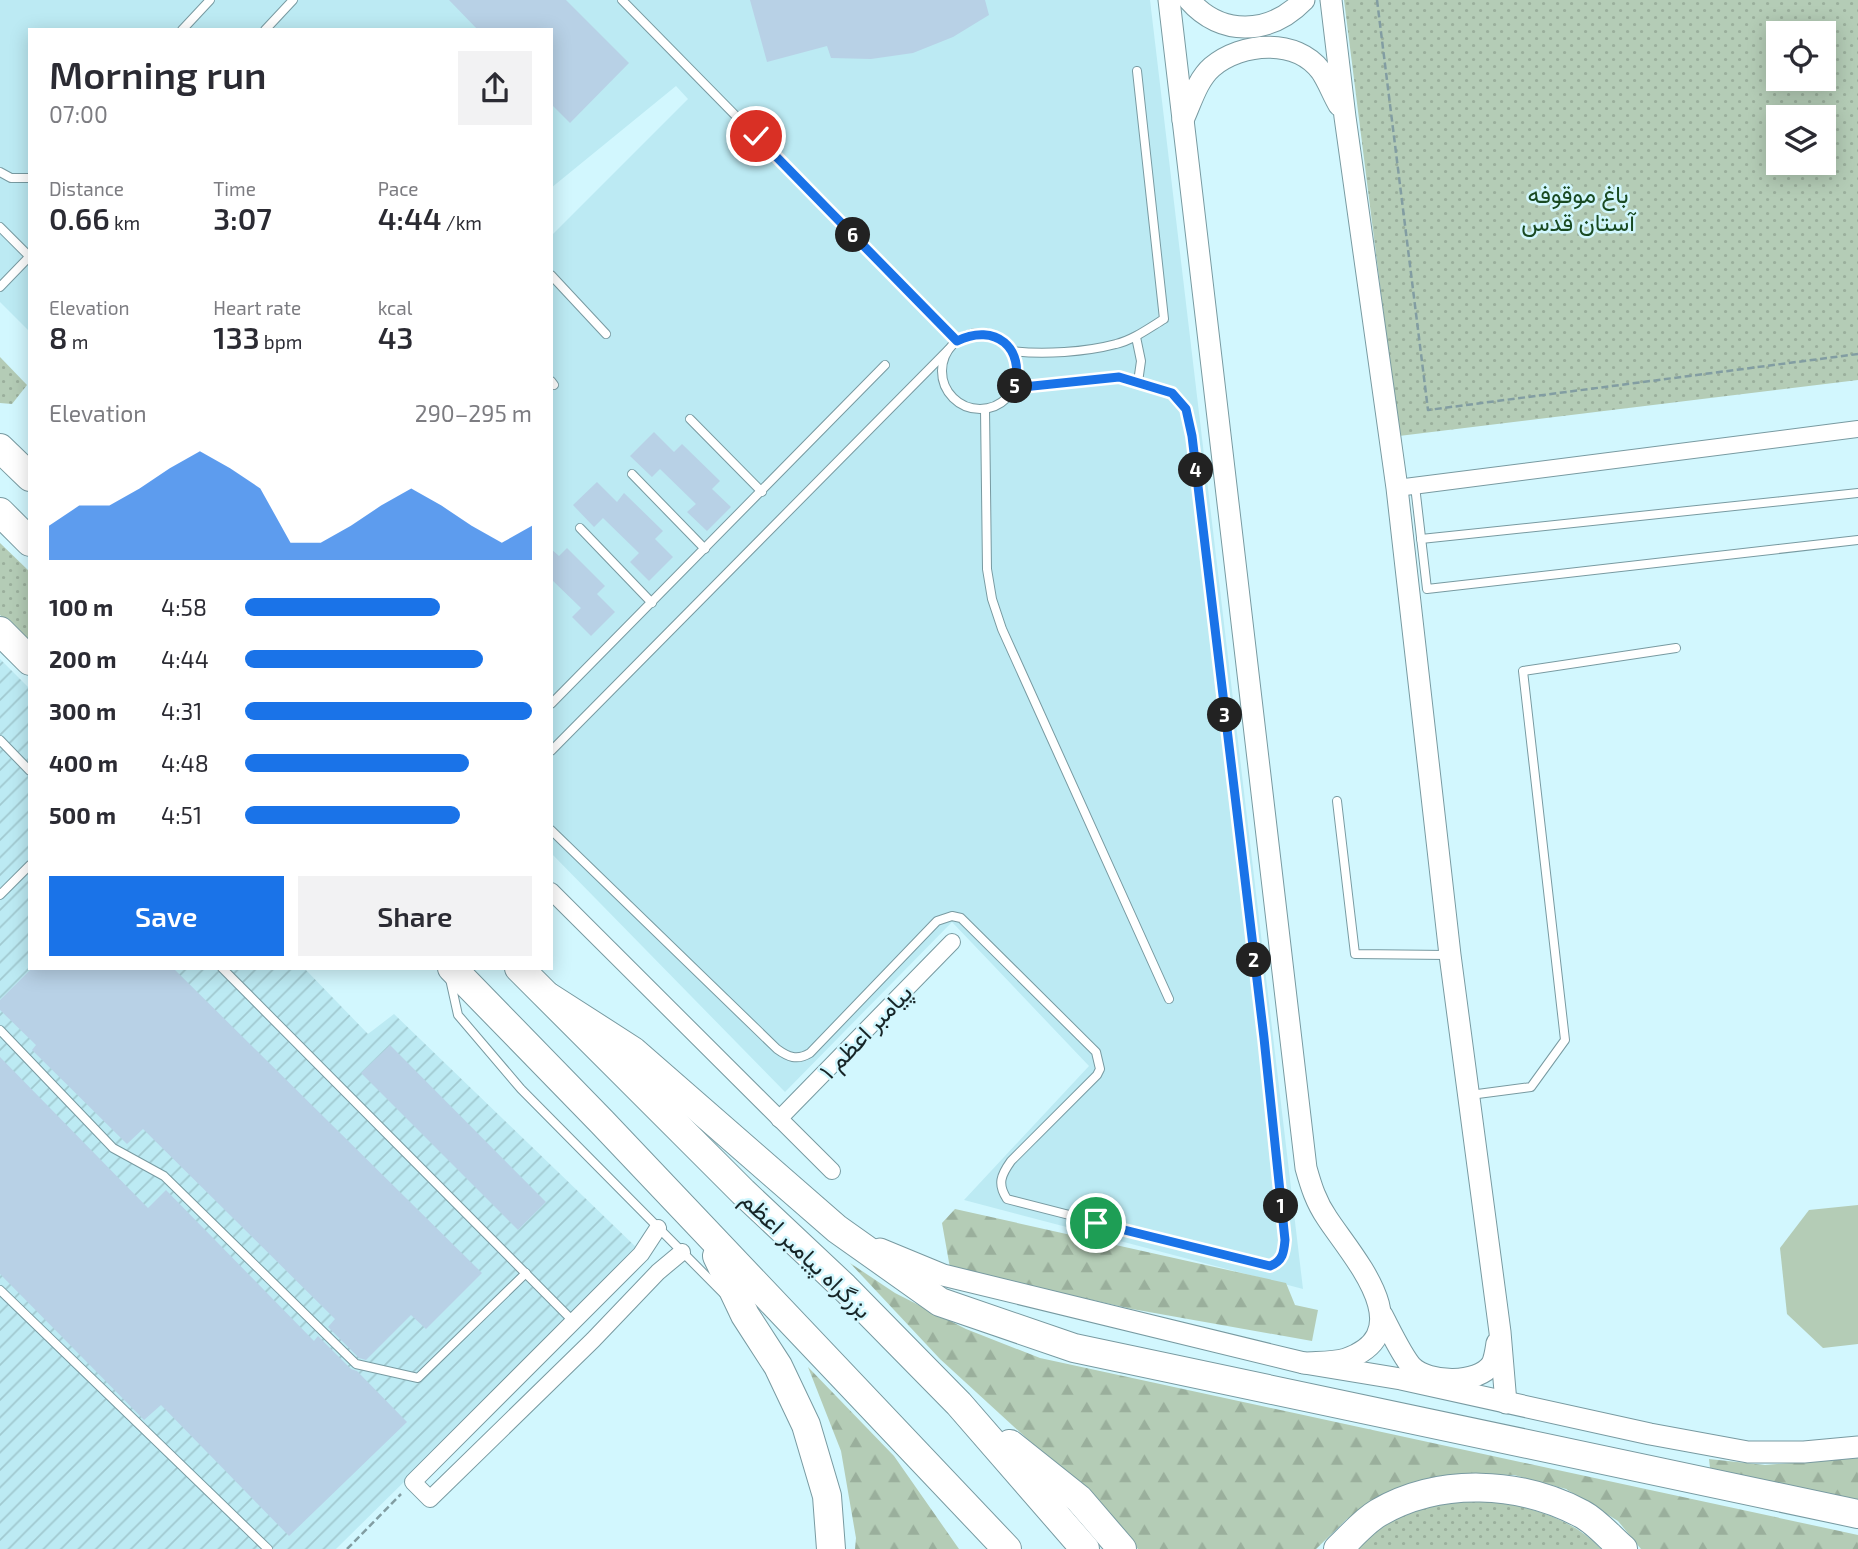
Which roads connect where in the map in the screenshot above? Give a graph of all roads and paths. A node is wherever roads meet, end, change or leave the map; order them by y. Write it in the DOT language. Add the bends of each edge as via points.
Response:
graph roads {
  1 [pos="210,0"];
  2 [pos="293,0"];
  3 [pos="622,0"];
  4 [pos="1169,0"];
  5 [pos="1189,0"];
  6 [pos="1304,0"];
  7 [pos="1331,0"];
  8 [pos="1377,0"];
  9 [pos="184,28"];
  10 [pos="267,28"];
  11 [pos="1137,71"];
  12 [pos="1345,117"];
  13 [pos="1183,120"];
  14 [pos="0,172"];
  15 [pos="28,178"];
  16 [pos="0,227"];
  17 [pos="28,256"];
  18 [pos="28,258"];
  19 [pos="553,277"];
  20 [pos="0,287"];
  21 [pos="606,334"];
  22 [pos="1136,337"];
  23 [pos="957,341"];
  24 [pos="948,350"];
  25 [pos="1012,351"];
  26 [pos="1858,354"];
  27 [pos="886,365"];
  28 [pos="1138,382"];
  29 [pos="1014,388"];
  30 [pos="985,409"];
  31 [pos="690,419"];
  32 [pos="1858,429"];
  33 [pos="0,448"];
  34 [pos="632,474"];
  35 [pos="28,475"];
  36 [pos="1406,487"];
  37 [pos="762,492"];
  38 [pos="1858,493"];
  39 [pos="0,512"];
  40 [pos="580,528"];
  41 [pos="1421,539"];
  42 [pos="28,540"];
  43 [pos="1858,540"];
  44 [pos="705,549"];
  45 [pos="652,603"];
  46 [pos="0,631"];
  47 [pos="1676,648"];
  48 [pos="28,659"];
  49 [pos="553,702"];
  50 [pos="0,740"];
  51 [pos="553,749"];
  52 [pos="28,769"];
  53 [pos="1337,800"];
  54 [pos="553,832"];
  55 [pos="28,867"];
  56 [pos="553,893"];
  57 [pos="0,895"];
  58 [pos="952,943"];
  59 [pos="1450,955"];
  60 [pos="224,970"];
  61 [pos="449,970"];
  62 [pos="451,970"];
  63 [pos="521,970"];
  64 [pos="549,997"];
  65 [pos="1169,999"];
  66 [pos="0,1030"];
  67 [pos="1469,1096"];
  68 [pos="779,1119"];
  69 [pos="832,1171"];
  70 [pos="658,1228"];
  71 [pos="837,1229"];
  72 [pos="707,1234"];
  73 [pos="682,1252"];
  74 [pos="526,1273"];
  75 [pos="0,1290"];
  76 [pos="745,1315"];
  77 [pos="1382,1315"];
  78 [pos="572,1320"];
  79 [pos="1500,1332"];
  80 [pos="593,1340"];
  81 [pos="1304,1363"];
  82 [pos="1506,1403"];
  83 [pos="959,1404"];
  84 [pos="1858,1447"];
  85 [pos="929,1467"];
  86 [pos="413,1482"];
  87 [pos="1858,1514"];
  88 [pos="268,1549"];
  89 [pos="347,1549"];
  90 [pos="831,1549"];
  91 [pos="980,1549"];
  92 [pos="1007,1549"];
  93 [pos="1085,1549"];
  94 [pos="1122,1549"];
  95 [pos="1338,1549"];
  96 [pos="1623,1549"];
  1 -- 9 [label="lane"];
  2 -- 10 [label="lane"];
  3 -- 23 [label="lane"];
  4 -- 13 [label="street"];
  5 -- 6 [label="street" via="1208,17 1251,28 1278,21"];
  7 -- 12 [label="street"];
  8 -- 26 [label="path" via="1428,410"];
  11 -- 22 [label="lane" via="1164,319"];
  12 -- 13 [label="street" via="1320,70 1299,52 1257,47 1212,68 1199,84"];
  12 -- 36 [label="street"];
  13 -- 77 [label="street" via="1306,1168 1314,1195 1373,1288"];
  14 -- 15 [label="lane" via="11,178"];
  16 -- 17 [label="lane"];
  18 -- 20 [label="lane"];
  19 -- 21 [label="lane"];
  22 -- 25 [label="lane" via="1038,354"];
  22 -- 28 [label="lane" via="1141,361"];
  23 -- 24 [label="lane"];
  23 -- 25 [label="lane" via="968,335 993,335"];
  24 -- 30 [label="lane" via="943,361 944,386 961,404"];
  24 -- 51 [label="lane"];
  25 -- 29 [label="lane" via="1018,376"];
  27 -- 37 [label="lane"];
  28 -- 29 [label="lane" via="1119,377"];
  28 -- 54 [label="lane" via="1172,393 1186,409 1192,436 1285,1240 1284,1254 1276,1263 1257,1263 1007,1199 1001,1175 1097,1076 1099,1062 1096,1052 961,918 937,921 810,1053 795,1058 777,1049"];
  29 -- 30 [label="lane" via="997,406"];
  30 -- 65 [label="lane" via="987,569 992,599"];
  31 -- 37 [label="lane"];
  32 -- 36 [label="street"];
  33 -- 35 [label="highway"];
  34 -- 44 [label="lane"];
  36 -- 41 [label="lane"];
  36 -- 59 [label="street"];
  37 -- 44 [label="lane"];
  38 -- 41 [label="lane"];
  39 -- 42 [label="highway"];
  40 -- 45 [label="lane"];
  41 -- 43 [label="lane" via="1427,589"];
  44 -- 45 [label="lane"];
  45 -- 49 [label="lane"];
  46 -- 48 [label="highway"];
  47 -- 67 [label="lane" via="1523,671 1564,1040 1531,1087"];
  50 -- 52 [label="lane"];
  53 -- 59 [label="lane" via="1355,954"];
  55 -- 57 [label="lane"];
  56 -- 68 [label="street"];
  58 -- 68 [label="street, پیامبر اعظم ۱"];
  59 -- 67 [label="street"];
  60 -- 74 [label="lane"];
  61 -- 70 [label="lane" via="458,1015 520,1089"];
  62 -- 72 [label="highway"];
  63 -- 64 [label="highway, بزرگراه پیامبر اعظم"];
  64 -- 71 [label="highway" via="633,1051"];
  64 -- 83 [label="highway, بزرگراه پیامبر اعظم"];
  66 -- 74 [label="lane" via="113,1148 164,1176 356,1364 418,1377"];
  67 -- 79 [label="street"];
  68 -- 69 [label="street"];
  70 -- 73 [label="lane"];
  70 -- 78 [label="street" via="641,1254"];
  71 -- 81 [label="street" via="943,1275"];
  71 -- 87 [label="highway" via="940,1302 1074,1348"];
  72 -- 76 [label="highway"];
  72 -- 85 [label="highway"];
  73 -- 76 [label="lane"];
  73 -- 80 [label="street"];
  74 -- 78 [label="lane"];
  75 -- 88 [label="lane"];
  76 -- 90 [label="highway" via="778,1366 806,1425 827,1496"];
  77 -- 79 [label="street" via="1413,1368 1452,1380 1483,1373 1493,1363"];
  77 -- 81 [label="street" via="1377,1336 1365,1348 1346,1359"];
  78 -- 80 [label="street"];
  78 -- 86 [label="street"];
  79 -- 82 [label="street"];
  80 -- 86 [label="street" via="430,1499"];
  81 -- 82 [label="street"];
  82 -- 84 [label="street" via="1748,1452"];
  83 -- 93 [label="highway, بزرگراه پیامبر اعظم"];
  83 -- 94 [label="highway" via="1079,1499"];
  85 -- 91 [label="highway"];
  85 -- 92 [label="highway"];
  86 -- 89 [label="path"];
  95 -- 96 [label="highway" via="1376,1514 1422,1494 1479,1486 1535,1496 1584,1515"];
}
